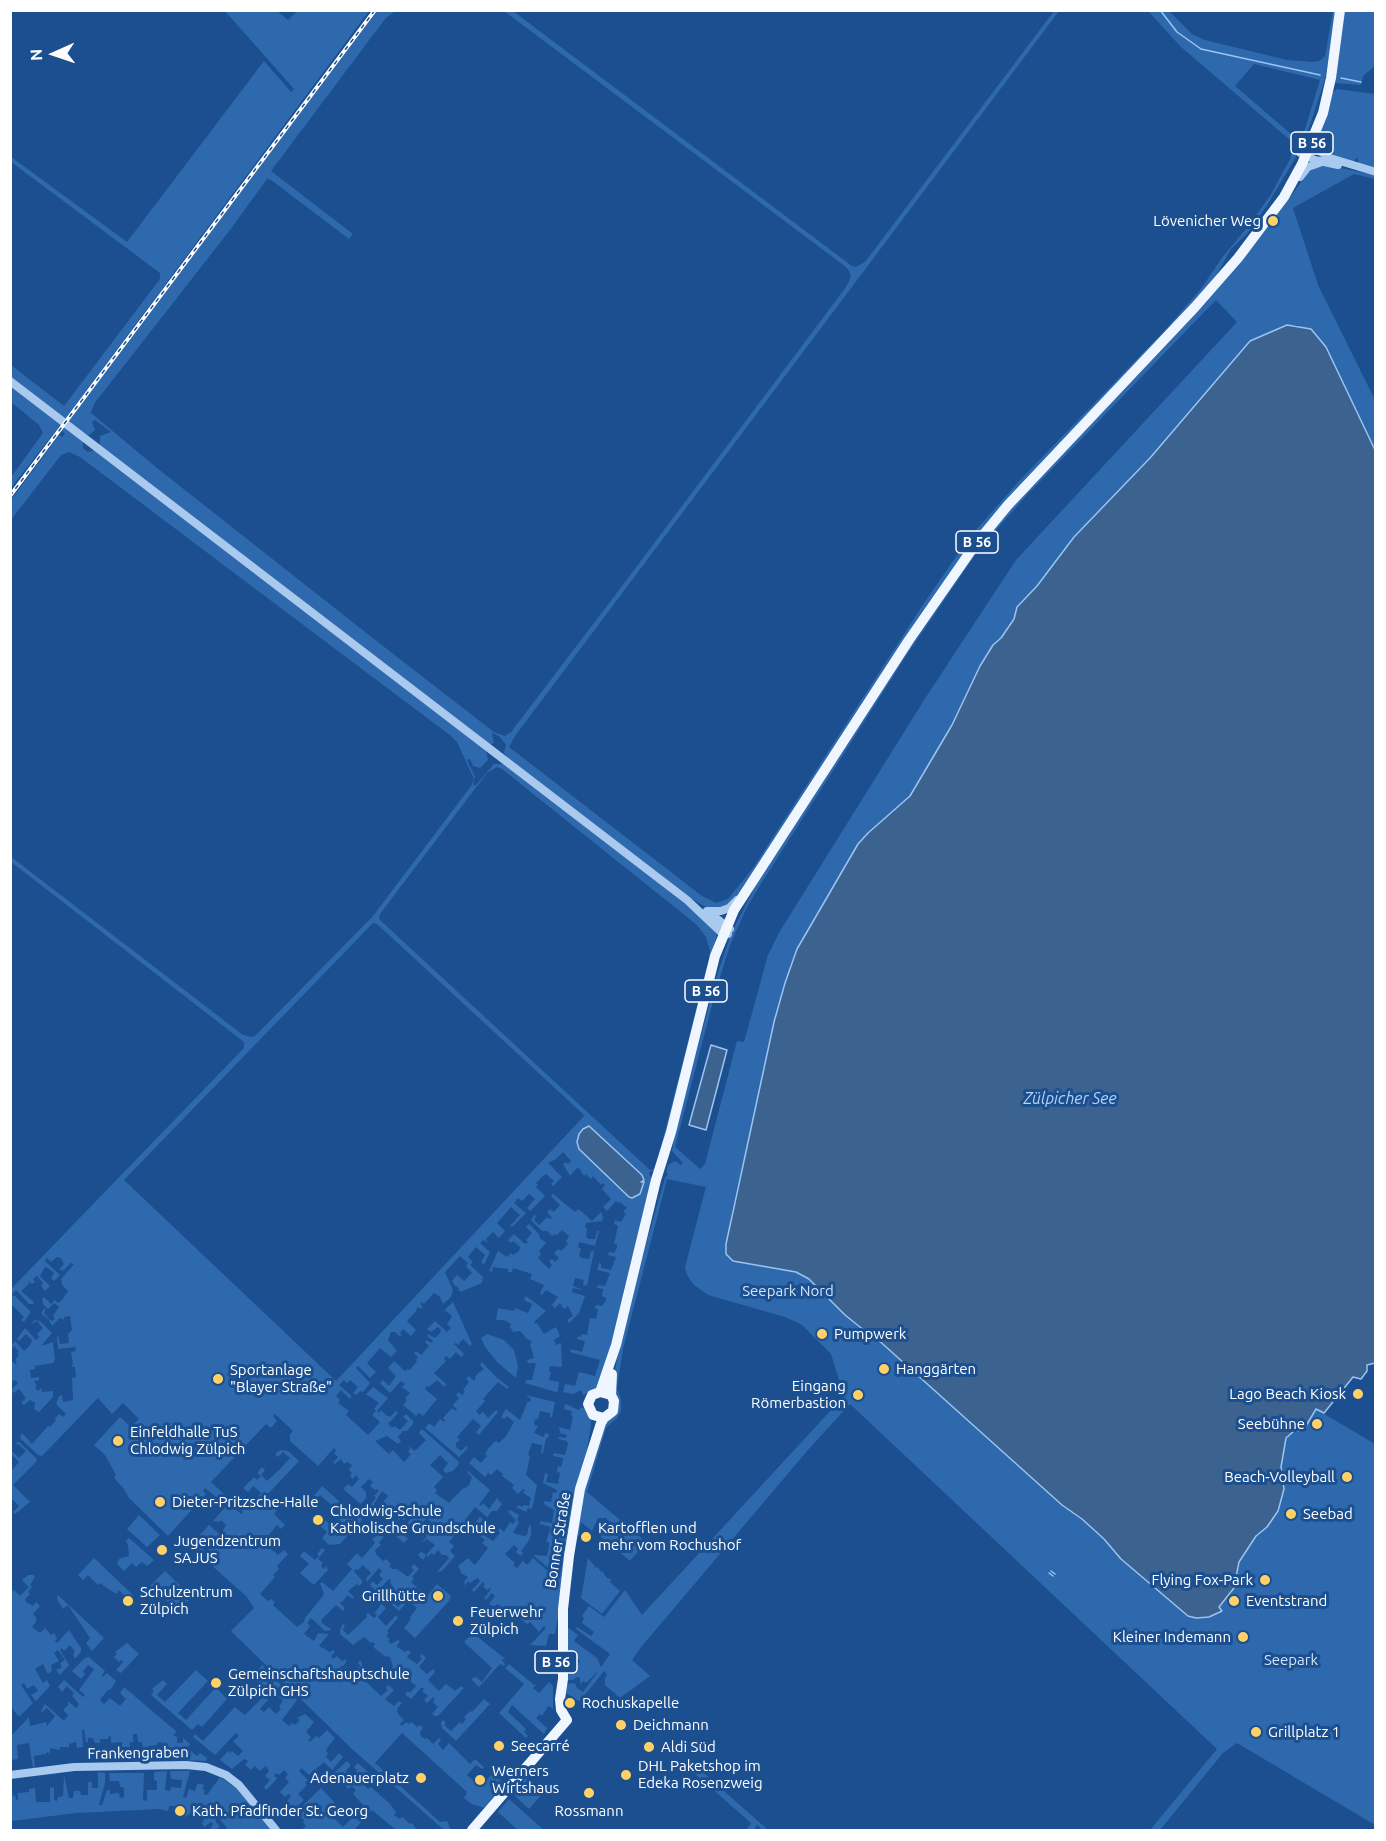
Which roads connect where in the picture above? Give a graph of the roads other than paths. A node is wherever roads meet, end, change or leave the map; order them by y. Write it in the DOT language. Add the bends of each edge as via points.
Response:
graph roads {
  1 [pos="1340,10"];
  2 [pos="1306,149"];
  3 [pos="1322,162"];
  4 [pos="1351,166"];
  5 [pos="1376,172"];
  6 [pos="1284,196"];
  7 [pos="1218,278"];
  8 [pos="10,381"];
  9 [pos="781,839"];
  10 [pos="756,875"];
  11 [pos="687,900"];
  12 [pos="707,910"];
  13 [pos="728,931"];
  14 [pos="605,1393"];
  15 [pos="593,1415"];
  16 [pos="604,1418"];
  17 [pos="584,1476"];
  18 [pos="10,1775"];
  19 [pos="276,1830"];
  20 [pos="472,1830"];
  1 -- 2 [label="main road, B 56" via="1322,97"];
  2 -- 3 [label="street"];
  2 -- 4 [label="street"];
  2 -- 6 [label="main road, B 56"];
  2 -- 7 [label="main road, B 56"];
  3 -- 4 [label="street"];
  3 -- 6 [label="street" via="1306,168"];
  4 -- 5 [label="street"];
  6 -- 7 [label="main road, B 56" via="1238,258"];
  7 -- 9 [label="main road, B 56" via="975,545"];
  8 -- 11 [label="street"];
  9 -- 10 [label="main road, B 56"];
  9 -- 13 [label="main road, B 56"];
  10 -- 12 [label="street, B 56" via="731,906 718,912"];
  10 -- 13 [label="main road, B 56"];
  11 -- 12 [label="street"];
  11 -- 13 [label="street"];
  12 -- 13 [label="street"];
  13 -- 14 [label="main road, B 56" via="704,998 664,1175"];
  14 -- 15 [label="main road, B 56" via="592,1395 588,1408"];
  14 -- 16 [label="main road, B 56" via="614,1401 615,1408"];
  15 -- 16 [label="main road"];
  15 -- 17 [label="main road, Bonner Straße / B 56"];
  16 -- 17 [label="main road, Bonner Straße / B 56"];
  17 -- 20 [label="main road, Bonner Straße / B 56" via="557,1632 560,1719 551,1740"];
  18 -- 19 [label="street, Frankengraben" via="80,1767 206,1767 236,1782"];
}
